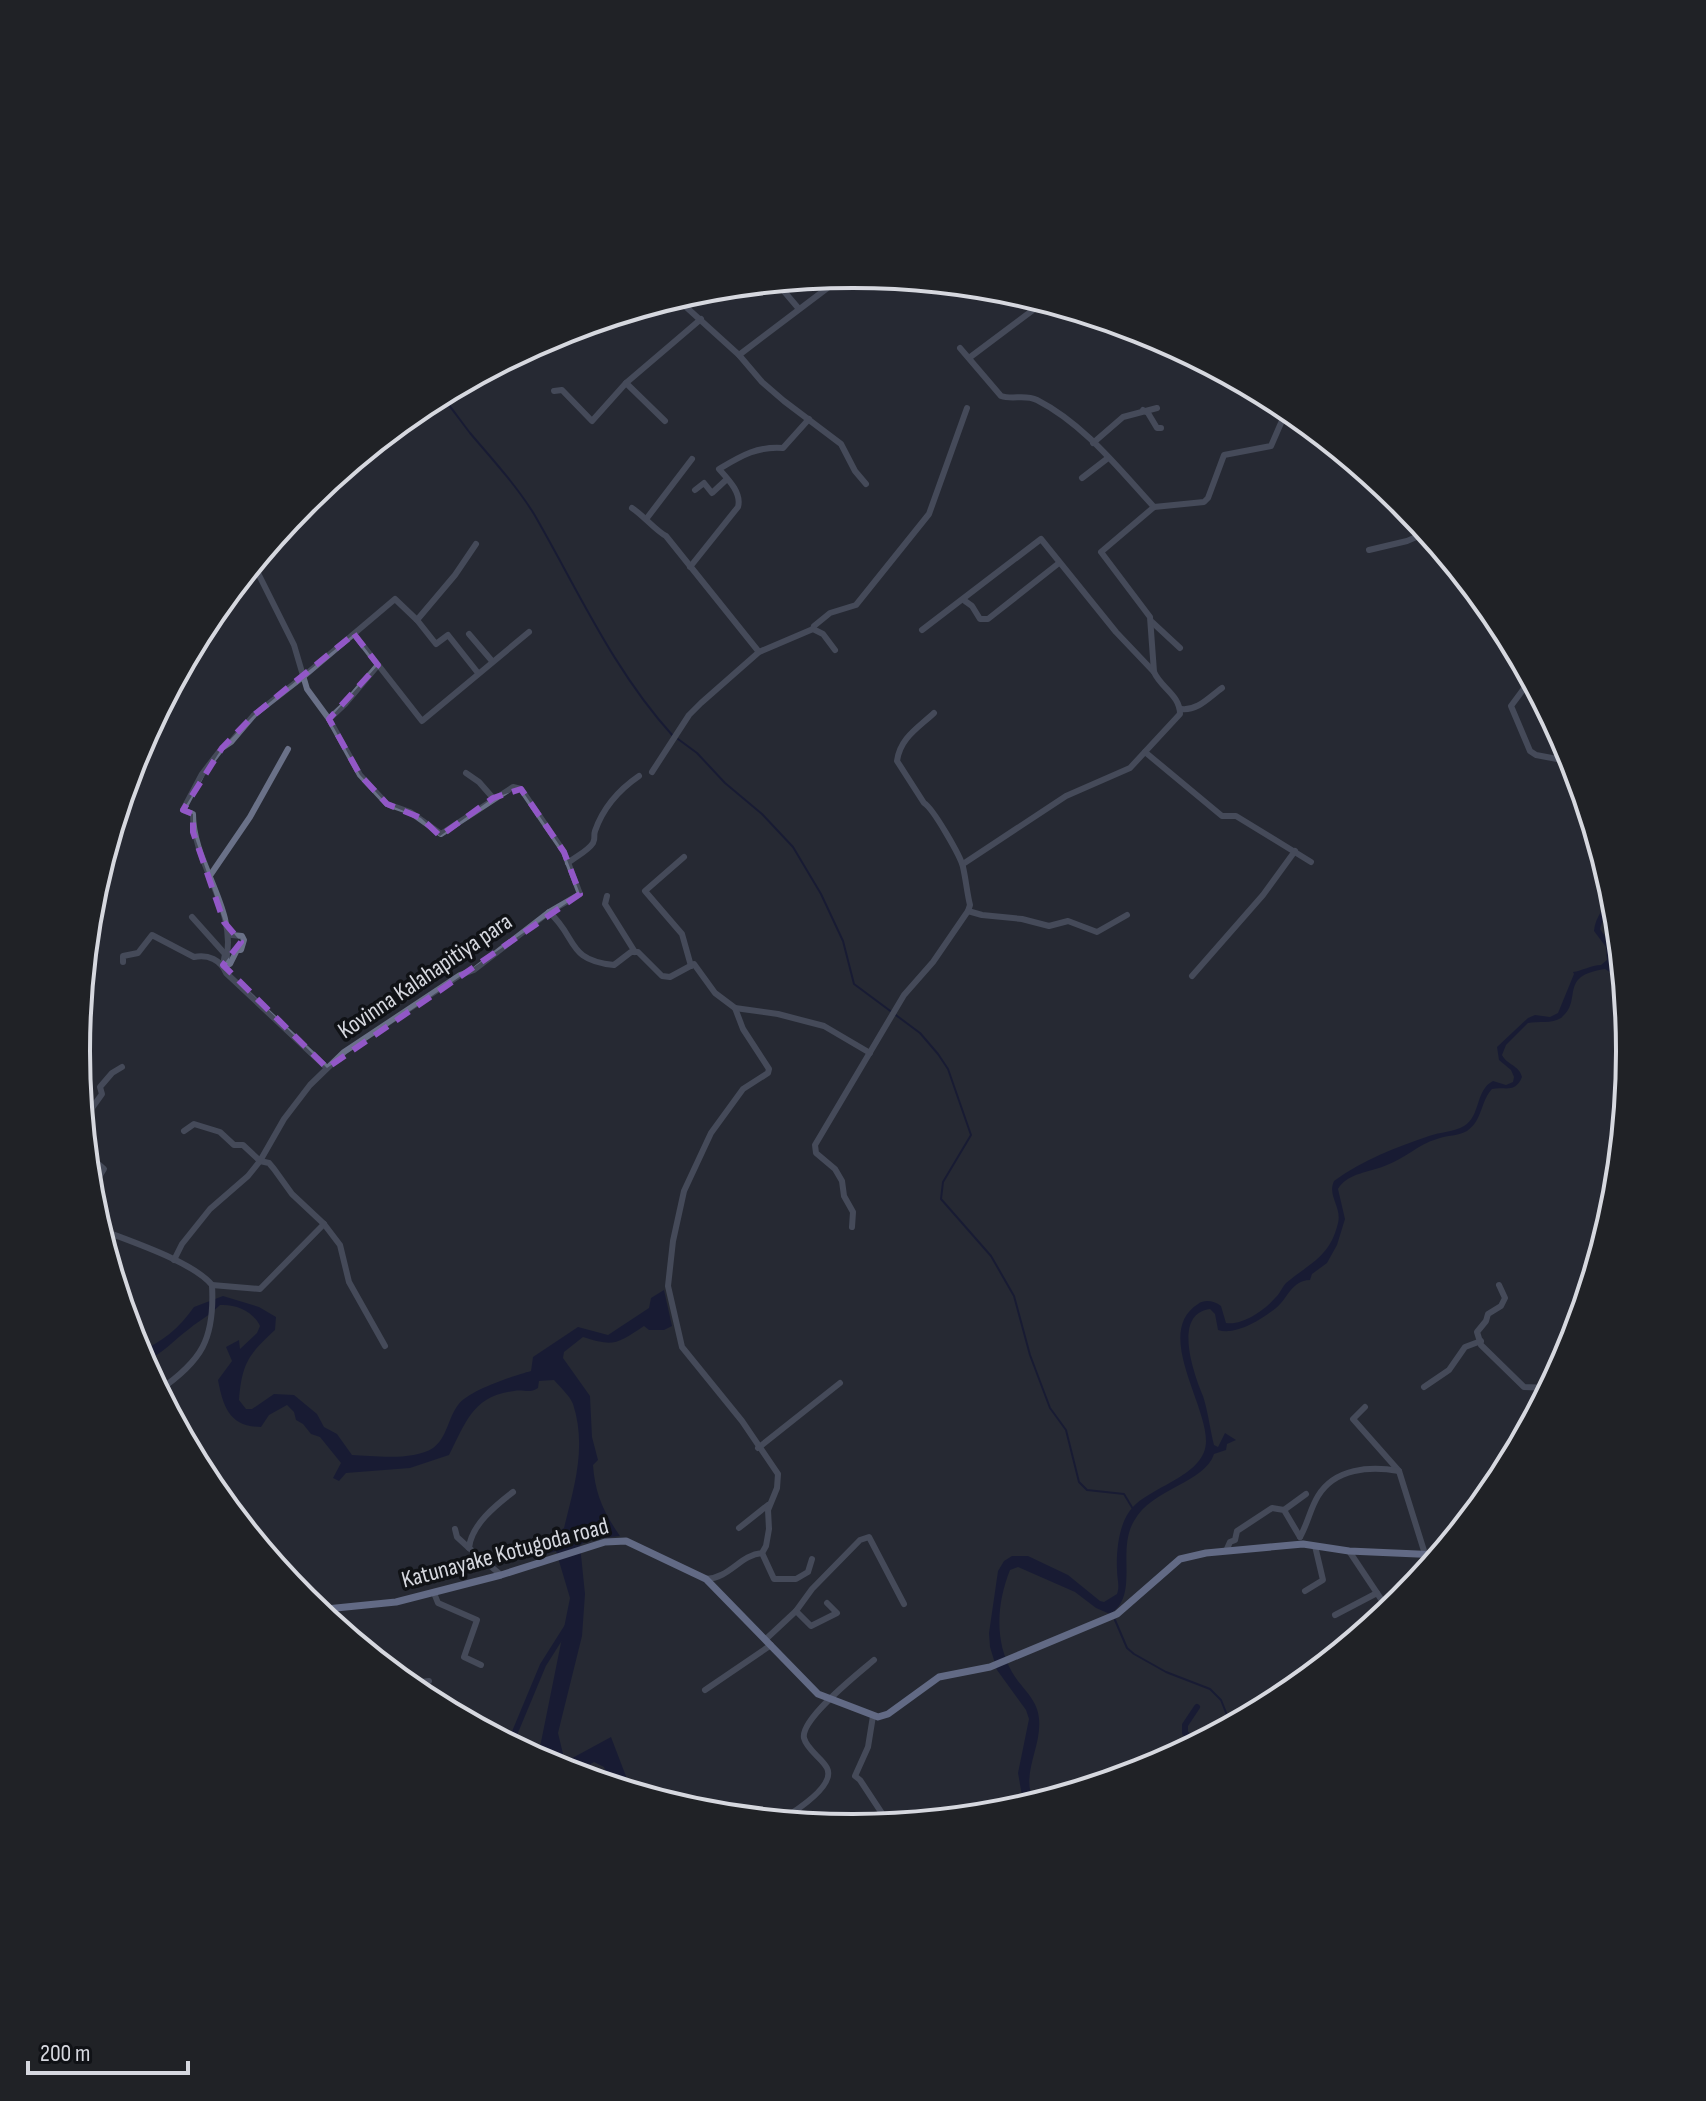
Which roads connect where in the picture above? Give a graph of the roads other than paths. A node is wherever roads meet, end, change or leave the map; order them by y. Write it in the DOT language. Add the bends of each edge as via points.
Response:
graph roads {
  1 [pos="827,289"];
  2 [pos="784,291"];
  3 [pos="686,306"];
  4 [pos="799,309"];
  5 [pos="1034,309"];
  6 [pos="701,319"];
  7 [pos="960,348"];
  8 [pos="739,355"];
  9 [pos="969,358"];
  10 [pos="626,383"];
  11 [pos="554,391"];
  12 [pos="967,408"];
  13 [pos="1157,408"];
  14 [pos="1143,410"];
  15 [pos="809,419"];
  16 [pos="1282,420"];
  17 [pos="665,421"];
  18 [pos="1161,428"];
  19 [pos="1093,443"];
  20 [pos="1108,458"];
  21 [pos="692,459"];
  22 [pos="1082,478"];
  23 [pos="727,479"];
  24 [pos="866,484"];
  25 [pos="695,490"];
  26 [pos="1154,507"];
  27 [pos="632,508"];
  28 [pos="647,518"];
  29 [pos="1417,537"];
  30 [pos="476,544"];
  31 [pos="1369,550"];
  32 [pos="1059,563"];
  33 [pos="690,567"];
  34 [pos="258,573"];
  35 [pos="965,601"];
  36 [pos="417,620"];
  37 [pos="1152,622"];
  38 [pos="813,629"];
  39 [pos="922,630"];
  40 [pos="529,632"];
  41 [pos="354,634"];
  42 [pos="469,634"];
  43 [pos="1180,648"];
  44 [pos="835,650"];
  45 [pos="759,652"];
  46 [pos="492,661"];
  47 [pos="378,665"];
  48 [pos="1154,672"];
  49 [pos="478,673"];
  50 [pos="304,676"];
  51 [pos="1222,688"];
  52 [pos="1524,688"];
  53 [pos="1181,709"];
  54 [pos="934,713"];
  55 [pos="329,719"];
  56 [pos="288,749"];
  57 [pos="1145,752"];
  58 [pos="1558,759"];
  59 [pos="652,772"];
  60 [pos="466,773"];
  61 [pos="639,776"];
  62 [pos="493,798"];
  63 [pos="1295,851"];
  64 [pos="684,857"];
  65 [pos="1311,862"];
  66 [pos="568,863"];
  67 [pos="963,864"];
  68 [pos="209,877"];
  69 [pos="607,896"];
  70 [pos="968,911"];
  71 [pos="549,912"];
  72 [pos="1127,915"];
  73 [pos="192,917"];
  74 [pos="224,922"];
  75 [pos="635,952"];
  76 [pos="123,962"];
  77 [pos="224,962"];
  78 [pos="691,966"];
  79 [pos="1192,976"];
  80 [pos="735,1008"];
  81 [pos="870,1053"];
  82 [pos="122,1067"];
  83 [pos="327,1068"];
  84 [pos="93,1107"];
  85 [pos="184,1131"];
  86 [pos="260,1161"];
  87 [pos="324,1224"];
  88 [pos="852,1227"];
  89 [pos="113,1235"];
  90 [pos="174,1260"];
  91 [pos="212,1285"];
  92 [pos="1499,1285"];
  93 [pos="1481,1341"];
  94 [pos="385,1346"];
  95 [pos="840,1383"];
  96 [pos="167,1385"];
  97 [pos="1424,1387"];
  98 [pos="1537,1388"];
  99 [pos="1365,1407"];
  100 [pos="758,1448"];
  101 [pos="1399,1471"];
  102 [pos="513,1492"];
  103 [pos="1306,1494"];
  104 [pos="771,1503"];
  105 [pos="1284,1510"];
  106 [pos="739,1528"];
  107 [pos="455,1529"];
  108 [pos="1301,1541"];
  109 [pos="1315,1546"];
  110 [pos="469,1548"];
  111 [pos="1226,1551"];
  112 [pos="1349,1551"];
  113 [pos="762,1553"];
  114 [pos="1425,1554"];
  115 [pos="812,1559"];
  116 [pos="501,1575"];
  117 [pos="706,1579"];
  118 [pos="1305,1591"];
  119 [pos="434,1593"];
  120 [pos="1377,1593"];
  121 [pos="1382,1600"];
  122 [pos="827,1603"];
  123 [pos="904,1604"];
  124 [pos="333,1608"];
  125 [pos="796,1611"];
  126 [pos="1335,1615"];
  127 [pos="768,1642"];
  128 [pos="874,1660"];
  129 [pos="481,1665"];
  130 [pos="429,1681"];
  131 [pos="424,1682"];
  132 [pos="705,1690"];
  133 [pos="827,1699"];
  134 [pos="873,1716"];
  135 [pos="795,1811"];
  136 [pos="882,1813"];
  1 -- 4 [label="street"];
  2 -- 4 [label="street"];
  3 -- 6 [label="street"];
  4 -- 8 [label="street"];
  5 -- 9 [label="street"];
  6 -- 8 [label="street"];
  6 -- 10 [label="street"];
  7 -- 9 [label="street"];
  8 -- 15 [label="street" via="762,382"];
  9 -- 19 [label="street" via="1001,396 1037,400"];
  10 -- 11 [label="street" via="592,421 562,390"];
  10 -- 17 [label="street"];
  12 -- 38 [label="street" via="929,514 856,605 830,613"];
  13 -- 14 [label="street"];
  14 -- 18 [label="street"];
  14 -- 19 [label="street" via="1123,417"];
  15 -- 23 [label="street" via="783,448 749,451 719,469"];
  15 -- 24 [label="street" via="841,444"];
  16 -- 26 [label="street" via="1271,446 1224,455 1204,502"];
  19 -- 20 [label="street"];
  20 -- 22 [label="street"];
  20 -- 26 [label="street"];
  21 -- 28 [label="street"];
  23 -- 25 [label="street" via="712,493 704,483"];
  23 -- 33 [label="street" via="738,507"];
  26 -- 37 [label="street" via="1101,552"];
  27 -- 28 [label="street"];
  28 -- 33 [label="street"];
  29 -- 31 [label="street"];
  30 -- 36 [label="street"];
  32 -- 35 [label="street" via="988,619 980,619"];
  32 -- 39 [label="street" via="1041,539"];
  32 -- 48 [label="street"];
  33 -- 45 [label="street"];
  34 -- 50 [label="street"];
  36 -- 41 [label="street" via="395,599"];
  36 -- 49 [label="street" via="436,644 448,635"];
  37 -- 43 [label="street"];
  37 -- 48 [label="street"];
  38 -- 44 [label="street"];
  38 -- 45 [label="street"];
  40 -- 46 [label="street"];
  41 -- 47 [label="street"];
  41 -- 50 [label="street"];
  42 -- 46 [label="street"];
  45 -- 59 [label="street" via="701,703"];
  46 -- 49 [label="street"];
  47 -- 49 [label="street" via="422,721"];
  47 -- 55 [label="street"];
  48 -- 53 [label="street"];
  50 -- 55 [label="street"];
  50 -- 68 [label="street" via="222,748 188,798 183,810 193,814 193,832"];
  51 -- 53 [label="street" via="1198,707"];
  52 -- 58 [label="street" via="1511,706 1530,751"];
  53 -- 57 [label="street"];
  54 -- 67 [label="street" via="906,738 897,761"];
  55 -- 62 [label="street" via="352,764 387,804 410,812 435,832 441,834"];
  56 -- 68 [label="street"];
  57 -- 63 [label="street" via="1222,816 1236,816"];
  57 -- 67 [label="street" via="1123,772 1066,796"];
  60 -- 62 [label="street"];
  61 -- 66 [label="street" via="615,797 590,846"];
  62 -- 66 [label="street" via="513,787 521,789"];
  63 -- 65 [label="street"];
  63 -- 79 [label="street"];
  64 -- 78 [label="street" via="645,891 682,934"];
  66 -- 71 [label="street, Kovinna Kalahapitiya para" via="580,894"];
  67 -- 70 [label="street"];
  68 -- 74 [label="street"];
  69 -- 75 [label="street" via="605,904"];
  70 -- 72 [label="street" via="1049,926 1068,921 1097,932"];
  70 -- 81 [label="street" via="904,995"];
  71 -- 75 [label="street" via="579,955 590,961 614,965"];
  71 -- 83 [label="street, Kovinna Kalahapitiya para" via="474,970 375,1031"];
  73 -- 77 [label="street" via="219,947"];
  74 -- 77 [label="street" via="230,944"];
  74 -- 77 [label="street" via="230,933 244,940 230,964"];
  75 -- 78 [label="street" via="662,976"];
  76 -- 77 [label="street" via="123,956 138,953 152,935 194,957"];
  77 -- 83 [label="street" via="226,973"];
  78 -- 80 [label="street"];
  80 -- 81 [label="street" via="824,1026"];
  80 -- 100 [label="street" via="769,1069 743,1089 711,1133 689,1180 668,1286 682,1347"];
  81 -- 88 [label="street" via="815,1145 842,1181 853,1212"];
  82 -- 84 [label="street" via="100,1087 102,1094"];
  83 -- 86 [label="street, Kovinna Kalahapitiya para" via="284,1119"];
  85 -- 86 [label="street" via="194,1124 220,1132"];
  86 -- 87 [label="street" via="269,1163"];
  86 -- 90 [label="street, Kovinna Kalahapitiya para" via="210,1209"];
  87 -- 91 [label="street" via="260,1289"];
  87 -- 94 [label="street" via="340,1245 349,1282"];
  89 -- 90 [label="street"];
  90 -- 91 [label="street"];
  91 -- 96 [label="street" via="211,1326 200,1353"];
  92 -- 93 [label="street" via="1505,1298 1477,1332"];
  93 -- 97 [label="street" via="1465,1347 1449,1370"];
  93 -- 98 [label="street" via="1524,1387"];
  95 -- 100 [label="street"];
  99 -- 101 [label="street" via="1353,1419"];
  100 -- 104 [label="street" via="778,1474"];
  101 -- 108 [label="street" via="1377,1467 1335,1478 1319,1494"];
  101 -- 114 [label="street"];
  102 -- 110 [label="street" via="480,1524"];
  103 -- 105 [label="street"];
  104 -- 106 [label="street"];
  104 -- 113 [label="street"];
  105 -- 108 [label="street"];
  105 -- 111 [label="street" via="1272,1508 1237,1531"];
  107 -- 110 [label="street"];
  108 -- 109 [label="main road"];
  108 -- 111 [label="main road"];
  109 -- 112 [label="main road"];
  109 -- 118 [label="street" via="1323,1580"];
  110 -- 116 [label="street"];
  111 -- 134 [label="main road" via="1180,1559 1117,1614 990,1667 939,1677 888,1714"];
  112 -- 114 [label="main road"];
  112 -- 120 [label="street"];
  113 -- 115 [label="street" via="774,1579 796,1579 808,1572"];
  113 -- 117 [label="street" via="750,1554 716,1579"];
  116 -- 117 [label="main road, Katunayake Kotugoda road" via="605,1542 626,1541"];
  116 -- 119 [label="main road, Katunayake Kotugoda road"];
  117 -- 127 [label="main road, Katunayake Kotugoda road"];
  119 -- 124 [label="main road, Katunayake Kotugoda road"];
  119 -- 129 [label="street" via="438,1603 477,1620 464,1657"];
  120 -- 121 [label="street"];
  120 -- 126 [label="street"];
  122 -- 125 [label="street" via="837,1613 811,1626"];
  123 -- 125 [label="street" via="869,1537 850,1550"];
  125 -- 127 [label="street"];
  127 -- 132 [label="street"];
  127 -- 133 [label="main road, Katunayake Kotugoda road"];
  128 -- 133 [label="street"];
  130 -- 131 [label="street"];
  133 -- 134 [label="main road, Katunayake Kotugoda road"];
  133 -- 135 [label="street" via="804,1737 828,1768 827,1783"];
  134 -- 136 [label="street" via="868,1747 855,1776"];
}
